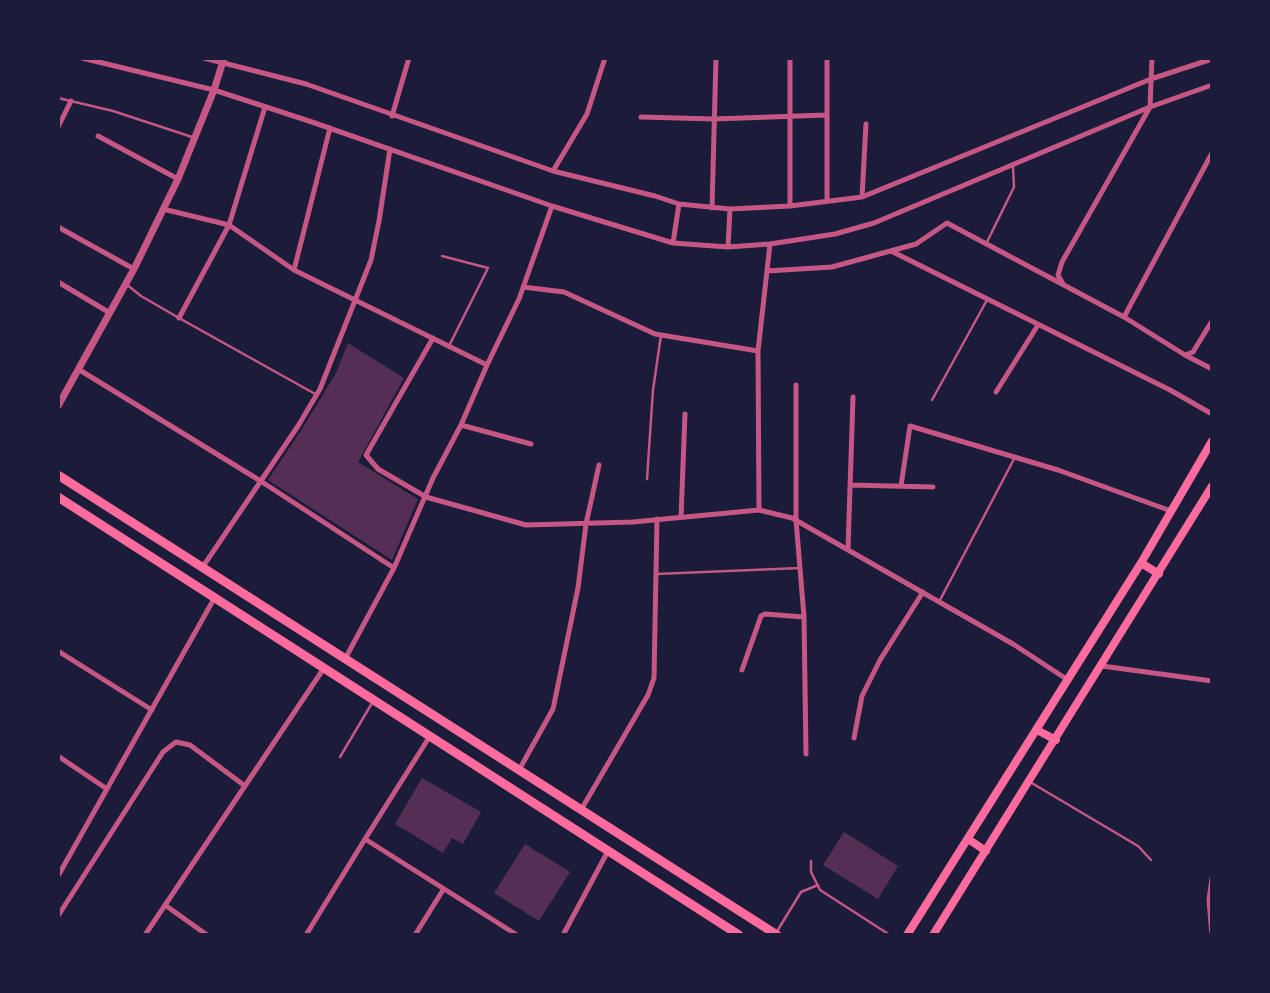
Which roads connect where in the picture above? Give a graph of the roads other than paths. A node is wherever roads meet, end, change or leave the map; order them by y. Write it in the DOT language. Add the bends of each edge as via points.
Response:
graph roads {
  1 [pos="82,58"];
  2 [pos="204,58"];
  3 [pos="409,58"];
  4 [pos="605,58"];
  5 [pos="716,58"];
  6 [pos="789,58"];
  7 [pos="827,58"];
  8 [pos="1152,58"];
  9 [pos="1212,59"];
  10 [pos="224,60"];
  11 [pos="1151,79"];
  12 [pos="1212,85"];
  13 [pos="214,90"];
  14 [pos="58,98"];
  15 [pos="71,101"];
  16 [pos="265,107"];
  17 [pos="1150,107"];
  18 [pos="826,115"];
  19 [pos="392,116"];
  20 [pos="641,117"];
  21 [pos="789,117"];
  22 [pos="714,119"];
  23 [pos="866,124"];
  24 [pos="58,127"];
  25 [pos="330,128"];
  26 [pos="98,136"];
  27 [pos="195,138"];
  28 [pos="390,149"];
  29 [pos="1212,153"];
  30 [pos="1013,164"];
  31 [pos="553,171"];
  32 [pos="178,179"];
  33 [pos="862,197"];
  34 [pos="827,201"];
  35 [pos="679,204"];
  36 [pos="552,206"];
  37 [pos="790,206"];
  38 [pos="712,208"];
  39 [pos="163,209"];
  40 [pos="730,209"];
  41 [pos="229,225"];
  42 [pos="58,227"];
  43 [pos="673,243"];
  44 [pos="770,244"];
  45 [pos="986,244"];
  46 [pos="728,247"];
  47 [pos="891,251"];
  48 [pos="442,256"];
  49 [pos="134,268"];
  50 [pos="294,270"];
  51 [pos="767,271"];
  52 [pos="58,282"];
  53 [pos="126,283"];
  54 [pos="1063,284"];
  55 [pos="523,287"];
  56 [pos="355,300"];
  57 [pos="987,300"];
  58 [pos="110,313"];
  59 [pos="1124,317"];
  60 [pos="179,318"];
  61 [pos="1212,321"];
  62 [pos="1038,325"];
  63 [pos="661,335"];
  64 [pos="433,338"];
  65 [pos="449,346"];
  66 [pos="758,351"];
  67 [pos="1185,355"];
  68 [pos="487,365"];
  69 [pos="78,369"];
  70 [pos="1212,369"];
  71 [pos="796,385"];
  72 [pos="996,392"];
  73 [pos="317,395"];
  74 [pos="853,397"];
  75 [pos="932,400"];
  76 [pos="58,406"];
  77 [pos="685,414"];
  78 [pos="1212,414"];
  79 [pos="461,425"];
  80 [pos="1212,441"];
  81 [pos="531,444"];
  82 [pos="1015,458"];
  83 [pos="599,465"];
  84 [pos="58,475"];
  85 [pos="647,479"];
  86 [pos="259,481"];
  87 [pos="850,485"];
  88 [pos="901,486"];
  89 [pos="1212,486"];
  90 [pos="933,487"];
  91 [pos="58,497"];
  92 [pos="426,497"];
  93 [pos="759,510"];
  94 [pos="1171,511"];
  95 [pos="681,517"];
  96 [pos="657,519"];
  97 [pos="796,520"];
  98 [pos="586,524"];
  99 [pos="139,527"];
  100 [pos="130,543"];
  101 [pos="848,549"];
  102 [pos="1141,563"];
  103 [pos="202,568"];
  104 [pos="394,568"];
  105 [pos="800,568"];
  106 [pos="656,574"];
  107 [pos="1159,574"];
  108 [pos="923,592"];
  109 [pos="215,597"];
  110 [pos="939,602"];
  111 [pos="804,617"];
  112 [pos="58,650"];
  113 [pos="345,659"];
  114 [pos="1102,666"];
  115 [pos="324,668"];
  116 [pos="742,670"];
  117 [pos="1068,680"];
  118 [pos="1212,681"];
  119 [pos="374,700"];
  120 [pos="152,710"];
  121 [pos="1037,730"];
  122 [pos="430,736"];
  123 [pos="854,738"];
  124 [pos="1056,740"];
  125 [pos="806,754"];
  126 [pos="58,756"];
  127 [pos="340,757"];
  128 [pos="519,770"];
  129 [pos="1030,782"];
  130 [pos="244,786"];
  131 [pos="107,789"];
  132 [pos="581,810"];
  133 [pos="365,839"];
  134 [pos="968,839"];
  135 [pos="608,851"];
  136 [pos="986,852"];
  137 [pos="58,858"];
  138 [pos="1152,860"];
  139 [pos="811,861"];
  140 [pos="65,862"];
  141 [pos="58,876"];
  142 [pos="1212,878"];
  143 [pos="818,885"];
  144 [pos="443,890"];
  145 [pos="164,905"];
  146 [pos="58,916"];
  147 [pos="776,934"];
  148 [pos="145,935"];
  149 [pos="206,935"];
  150 [pos="306,935"];
  151 [pos="415,935"];
  152 [pos="517,935"];
  153 [pos="563,935"];
  154 [pos="739,935"];
  155 [pos="890,935"];
  156 [pos="906,935"];
  157 [pos="933,935"];
  158 [pos="1212,935"];
  1 -- 13 [label="street"];
  2 -- 10 [label="street"];
  3 -- 19 [label="street"];
  4 -- 31 [label="street" via="587,114"];
  5 -- 22 [label="street"];
  6 -- 21 [label="street"];
  7 -- 18 [label="street"];
  8 -- 11 [label="street"];
  9 -- 11 [label="street"];
  10 -- 13 [label="street"];
  10 -- 19 [label="street"];
  11 -- 17 [label="street"];
  11 -- 33 [label="street"];
  12 -- 17 [label="street"];
  13 -- 16 [label="street"];
  13 -- 27 [label="street"];
  14 -- 15 [label="lane"];
  15 -- 24 [label="street"];
  15 -- 27 [label="lane"];
  16 -- 25 [label="street"];
  16 -- 41 [label="street"];
  17 -- 30 [label="street"];
  17 -- 54 [label="street" via="1062,262 1058,275"];
  18 -- 21 [label="street"];
  18 -- 34 [label="street"];
  19 -- 31 [label="street"];
  20 -- 22 [label="street"];
  21 -- 22 [label="street"];
  21 -- 37 [label="street"];
  22 -- 38 [label="street"];
  23 -- 33 [label="street"];
  25 -- 28 [label="street"];
  25 -- 50 [label="street"];
  26 -- 32 [label="street"];
  27 -- 32 [label="street"];
  28 -- 36 [label="street"];
  28 -- 56 [label="street" via="371,260"];
  29 -- 59 [label="street"];
  30 -- 44 [label="street" via="874,223"];
  30 -- 45 [label="lane" via="1014,187"];
  31 -- 35 [label="street"];
  32 -- 39 [label="street"];
  33 -- 34 [label="street"];
  34 -- 37 [label="street"];
  35 -- 38 [label="street"];
  35 -- 43 [label="street"];
  36 -- 43 [label="street"];
  36 -- 55 [label="street"];
  37 -- 40 [label="street"];
  38 -- 40 [label="street"];
  39 -- 41 [label="street"];
  39 -- 49 [label="street"];
  40 -- 46 [label="street"];
  41 -- 50 [label="street"];
  41 -- 60 [label="street"];
  42 -- 49 [label="street"];
  43 -- 46 [label="street"];
  44 -- 46 [label="street"];
  44 -- 51 [label="street"];
  45 -- 47 [label="street" via="947,223 916,244"];
  45 -- 54 [label="street"];
  47 -- 51 [label="street" via="832,267"];
  47 -- 57 [label="street"];
  48 -- 65 [label="lane" via="488,268"];
  49 -- 53 [label="street"];
  50 -- 56 [label="street"];
  51 -- 66 [label="street"];
  52 -- 58 [label="street"];
  53 -- 58 [label="street"];
  53 -- 60 [label="lane"];
  54 -- 59 [label="street"];
  55 -- 63 [label="street" via="564,292"];
  55 -- 68 [label="street"];
  56 -- 64 [label="street"];
  56 -- 73 [label="street"];
  57 -- 62 [label="street"];
  57 -- 75 [label="lane"];
  58 -- 69 [label="street"];
  59 -- 67 [label="street"];
  60 -- 73 [label="lane"];
  61 -- 67 [label="street" via="1193,352"];
  62 -- 72 [label="street"];
  62 -- 78 [label="street"];
  63 -- 66 [label="street"];
  63 -- 85 [label="lane"];
  64 -- 65 [label="street"];
  64 -- 92 [label="street" via="366,456"];
  65 -- 68 [label="street"];
  66 -- 93 [label="street"];
  67 -- 70 [label="street"];
  68 -- 79 [label="street"];
  69 -- 76 [label="street"];
  69 -- 86 [label="street"];
  71 -- 97 [label="street"];
  73 -- 86 [label="street"];
  74 -- 87 [label="street"];
  77 -- 95 [label="street"];
  79 -- 81 [label="street"];
  79 -- 92 [label="street"];
  80 -- 94 [label="main road"];
  82 -- 88 [label="street" via="910,426"];
  82 -- 94 [label="street"];
  82 -- 110 [label="lane"];
  83 -- 98 [label="street"];
  84 -- 99 [label="main road"];
  86 -- 103 [label="street"];
  86 -- 104 [label="street"];
  87 -- 88 [label="street"];
  87 -- 101 [label="street"];
  88 -- 90 [label="street"];
  89 -- 107 [label="main road"];
  91 -- 100 [label="main road"];
  92 -- 98 [label="street" via="526,525"];
  92 -- 104 [label="street"];
  93 -- 95 [label="street"];
  93 -- 97 [label="street"];
  94 -- 102 [label="main road"];
  95 -- 96 [label="street"];
  96 -- 98 [label="street"];
  96 -- 106 [label="street"];
  97 -- 101 [label="street"];
  97 -- 105 [label="street"];
  98 -- 128 [label="street" via="578,588 552,709"];
  99 -- 100 [label="main road"];
  99 -- 103 [label="main road"];
  100 -- 109 [label="main road"];
  101 -- 108 [label="street"];
  102 -- 107 [label="main road"];
  102 -- 117 [label="main road"];
  103 -- 113 [label="main road"];
  104 -- 113 [label="street"];
  105 -- 106 [label="lane"];
  105 -- 111 [label="street"];
  106 -- 132 [label="street" via="654,678"];
  107 -- 114 [label="main road"];
  108 -- 110 [label="street"];
  108 -- 123 [label="street" via="862,696"];
  109 -- 115 [label="main road"];
  109 -- 120 [label="street"];
  110 -- 117 [label="street"];
  111 -- 116 [label="street" via="761,616"];
  111 -- 125 [label="street"];
  112 -- 120 [label="street"];
  113 -- 128 [label="main road"];
  114 -- 118 [label="street"];
  114 -- 124 [label="main road"];
  115 -- 119 [label="main road"];
  115 -- 130 [label="street"];
  117 -- 121 [label="main road"];
  119 -- 122 [label="main road"];
  119 -- 127 [label="lane"];
  120 -- 131 [label="street"];
  121 -- 124 [label="main road"];
  121 -- 134 [label="main road"];
  122 -- 133 [label="street"];
  122 -- 135 [label="main road"];
  124 -- 129 [label="main road"];
  126 -- 131 [label="street"];
  128 -- 132 [label="main road"];
  129 -- 136 [label="main road"];
  129 -- 138 [label="lane" via="1138,846"];
  130 -- 145 [label="street"];
  130 -- 146 [label="street" via="190,745 176,742 163,752"];
  131 -- 140 [label="street"];
  132 -- 147 [label="main road"];
  133 -- 144 [label="street"];
  133 -- 150 [label="street"];
  134 -- 136 [label="main road"];
  134 -- 156 [label="main road"];
  135 -- 153 [label="street"];
  135 -- 154 [label="main road"];
  136 -- 157 [label="main road"];
  137 -- 140 [label="street"];
  139 -- 143 [label="lane"];
  140 -- 141 [label="street"];
  142 -- 158 [label="street"];
  143 -- 147 [label="lane" via="801,892"];
  143 -- 155 [label="lane"];
  144 -- 151 [label="street"];
  144 -- 152 [label="street"];
  145 -- 148 [label="street"];
  145 -- 149 [label="street"];
}
